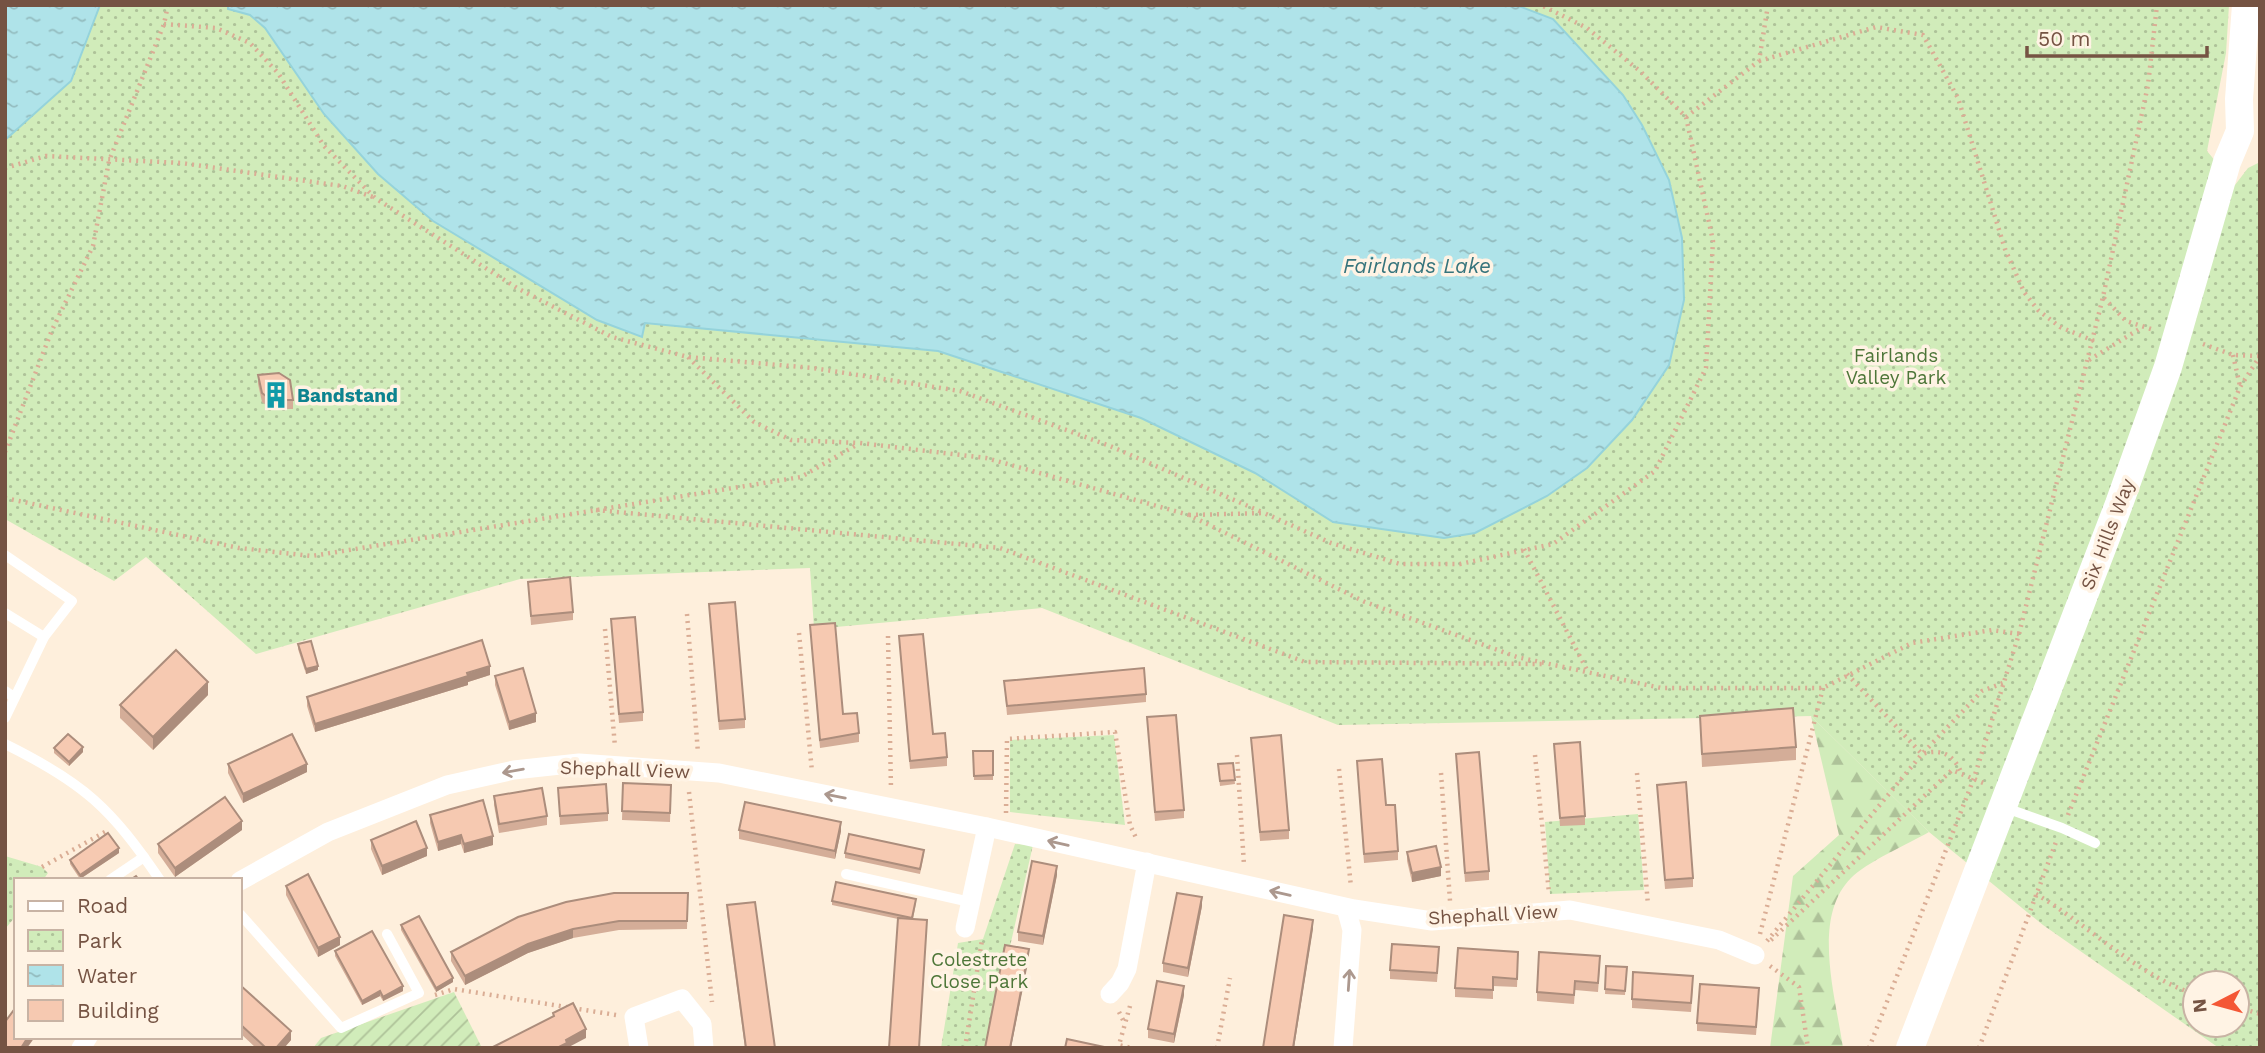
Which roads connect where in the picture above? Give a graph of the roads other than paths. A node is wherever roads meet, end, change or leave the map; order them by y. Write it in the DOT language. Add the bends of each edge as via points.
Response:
graph roads {
  1 [pos="2246,5"];
  2 [pos="2250,132"];
  3 [pos="5,555"];
  4 [pos="5,613"];
  5 [pos="44,637"];
  6 [pos="10,694"];
  7 [pos="5,718"];
  8 [pos="5,744"];
  9 [pos="2005,800"];
  10 [pos="986,827"];
  11 [pos="2095,844"];
  12 [pos="144,857"];
  13 [pos="1147,862"];
  14 [pos="846,874"];
  15 [pos="113,878"];
  16 [pos="159,878"];
  17 [pos="242,880"];
  18 [pos="970,902"];
  19 [pos="1350,908"];
  20 [pos="242,916"];
  21 [pos="965,928"];
  22 [pos="387,934"];
  23 [pos="1755,955"];
  24 [pos="1110,993"];
  25 [pos="639,1048"];
  26 [pos="704,1048"];
  27 [pos="1343,1048"];
  28 [pos="1910,1048"];
  1 -- 2 [label="street, Six Hills Way" via="2239,99"];
  2 -- 9 [label="street, Six Hills Way" via="2227,162 2168,367"];
  3 -- 5 [label="lane" via="72,601"];
  4 -- 5 [label="lane"];
  5 -- 6 [label="lane"];
  6 -- 7 [label="lane"];
  8 -- 12 [label="lane" via="51,767 91,795"];
  9 -- 11 [label="lane"];
  9 -- 28 [label="street, Six Hills Way"];
  13 -- 10 [label="street, Shephall View, one-way"];
  10 -- 17 [label="street, Shephall View, one-way" via="693,770 579,763 514,770 447,785 328,832"];
  10 -- 18 [label="street"];
  12 -- 15 [label="lane"];
  12 -- 16 [label="lane"];
  19 -- 13 [label="street, Shephall View, one-way"];
  13 -- 24 [label="street" via="1127,969"];
  14 -- 18 [label="lane"];
  18 -- 21 [label="street"];
  19 -- 23 [label="street, Shephall View" via="1432,921 1570,910 1719,940"];
  27 -- 19 [label="street, one-way"];
  20 -- 22 [label="lane" via="341,1028 419,993"];
  25 -- 26 [label="street" via="634,1017 682,999 702,1024"];
}
